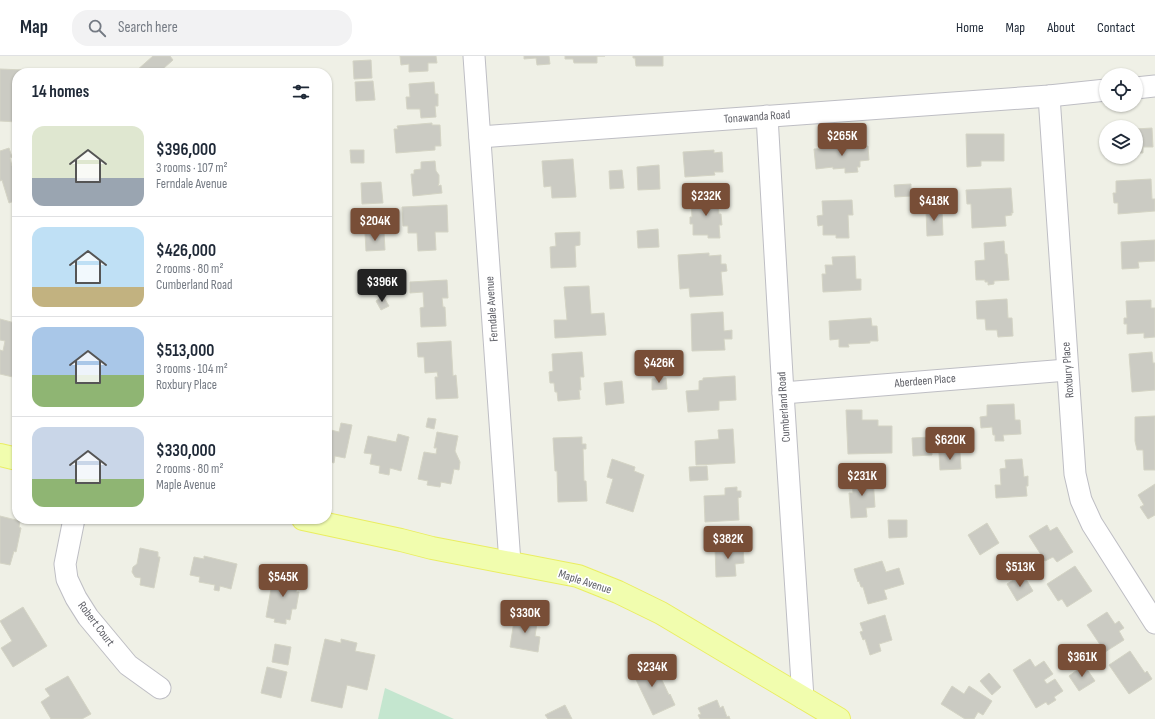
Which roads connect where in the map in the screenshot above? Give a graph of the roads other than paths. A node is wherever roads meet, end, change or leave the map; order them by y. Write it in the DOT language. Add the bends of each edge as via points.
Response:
graph roads {
  1 [pos="474,56"];
  2 [pos="1155,86"];
  3 [pos="1143,87"];
  4 [pos="1099,91"];
  5 [pos="1050,96"];
  6 [pos="767,116"];
  7 [pos="480,137"];
  8 [pos="1067,370"];
  9 [pos="782,393"];
  10 [pos="0,455"];
  11 [pos="12,458"];
  12 [pos="73,524"];
  13 [pos="327,524"];
  14 [pos="510,563"];
  15 [pos="1155,623"];
  16 [pos="160,688"];
  17 [pos="803,698"];
  18 [pos="839,719"];
  1 -- 7 [label="street, Ferndale Avenue"];
  2 -- 3 [label="street"];
  4 -- 5 [label="street, Tonawanda Road"];
  5 -- 6 [label="street, Tonawanda Road"];
  5 -- 8 [label="street, Roxbury Place"];
  6 -- 7 [label="street, Tonawanda Road"];
  6 -- 9 [label="street, Cumberland Road"];
  7 -- 14 [label="street, Ferndale Avenue"];
  8 -- 9 [label="street, Aberdeen Place"];
  8 -- 15 [label="street, Roxbury Place" via="1075,474 1081,500 1092,524"];
  9 -- 17 [label="street, Cumberland Road"];
  10 -- 11 [label="main road"];
  12 -- 16 [label="street, Robert Court" via="65,564 67,579 76,598 88,618 128,665"];
  13 -- 14 [label="main road, Maple Avenue"];
  14 -- 17 [label="main road, Maple Avenue" via="578,576 618,592 661,613"];
  17 -- 18 [label="main road, Maple Avenue"];
}
